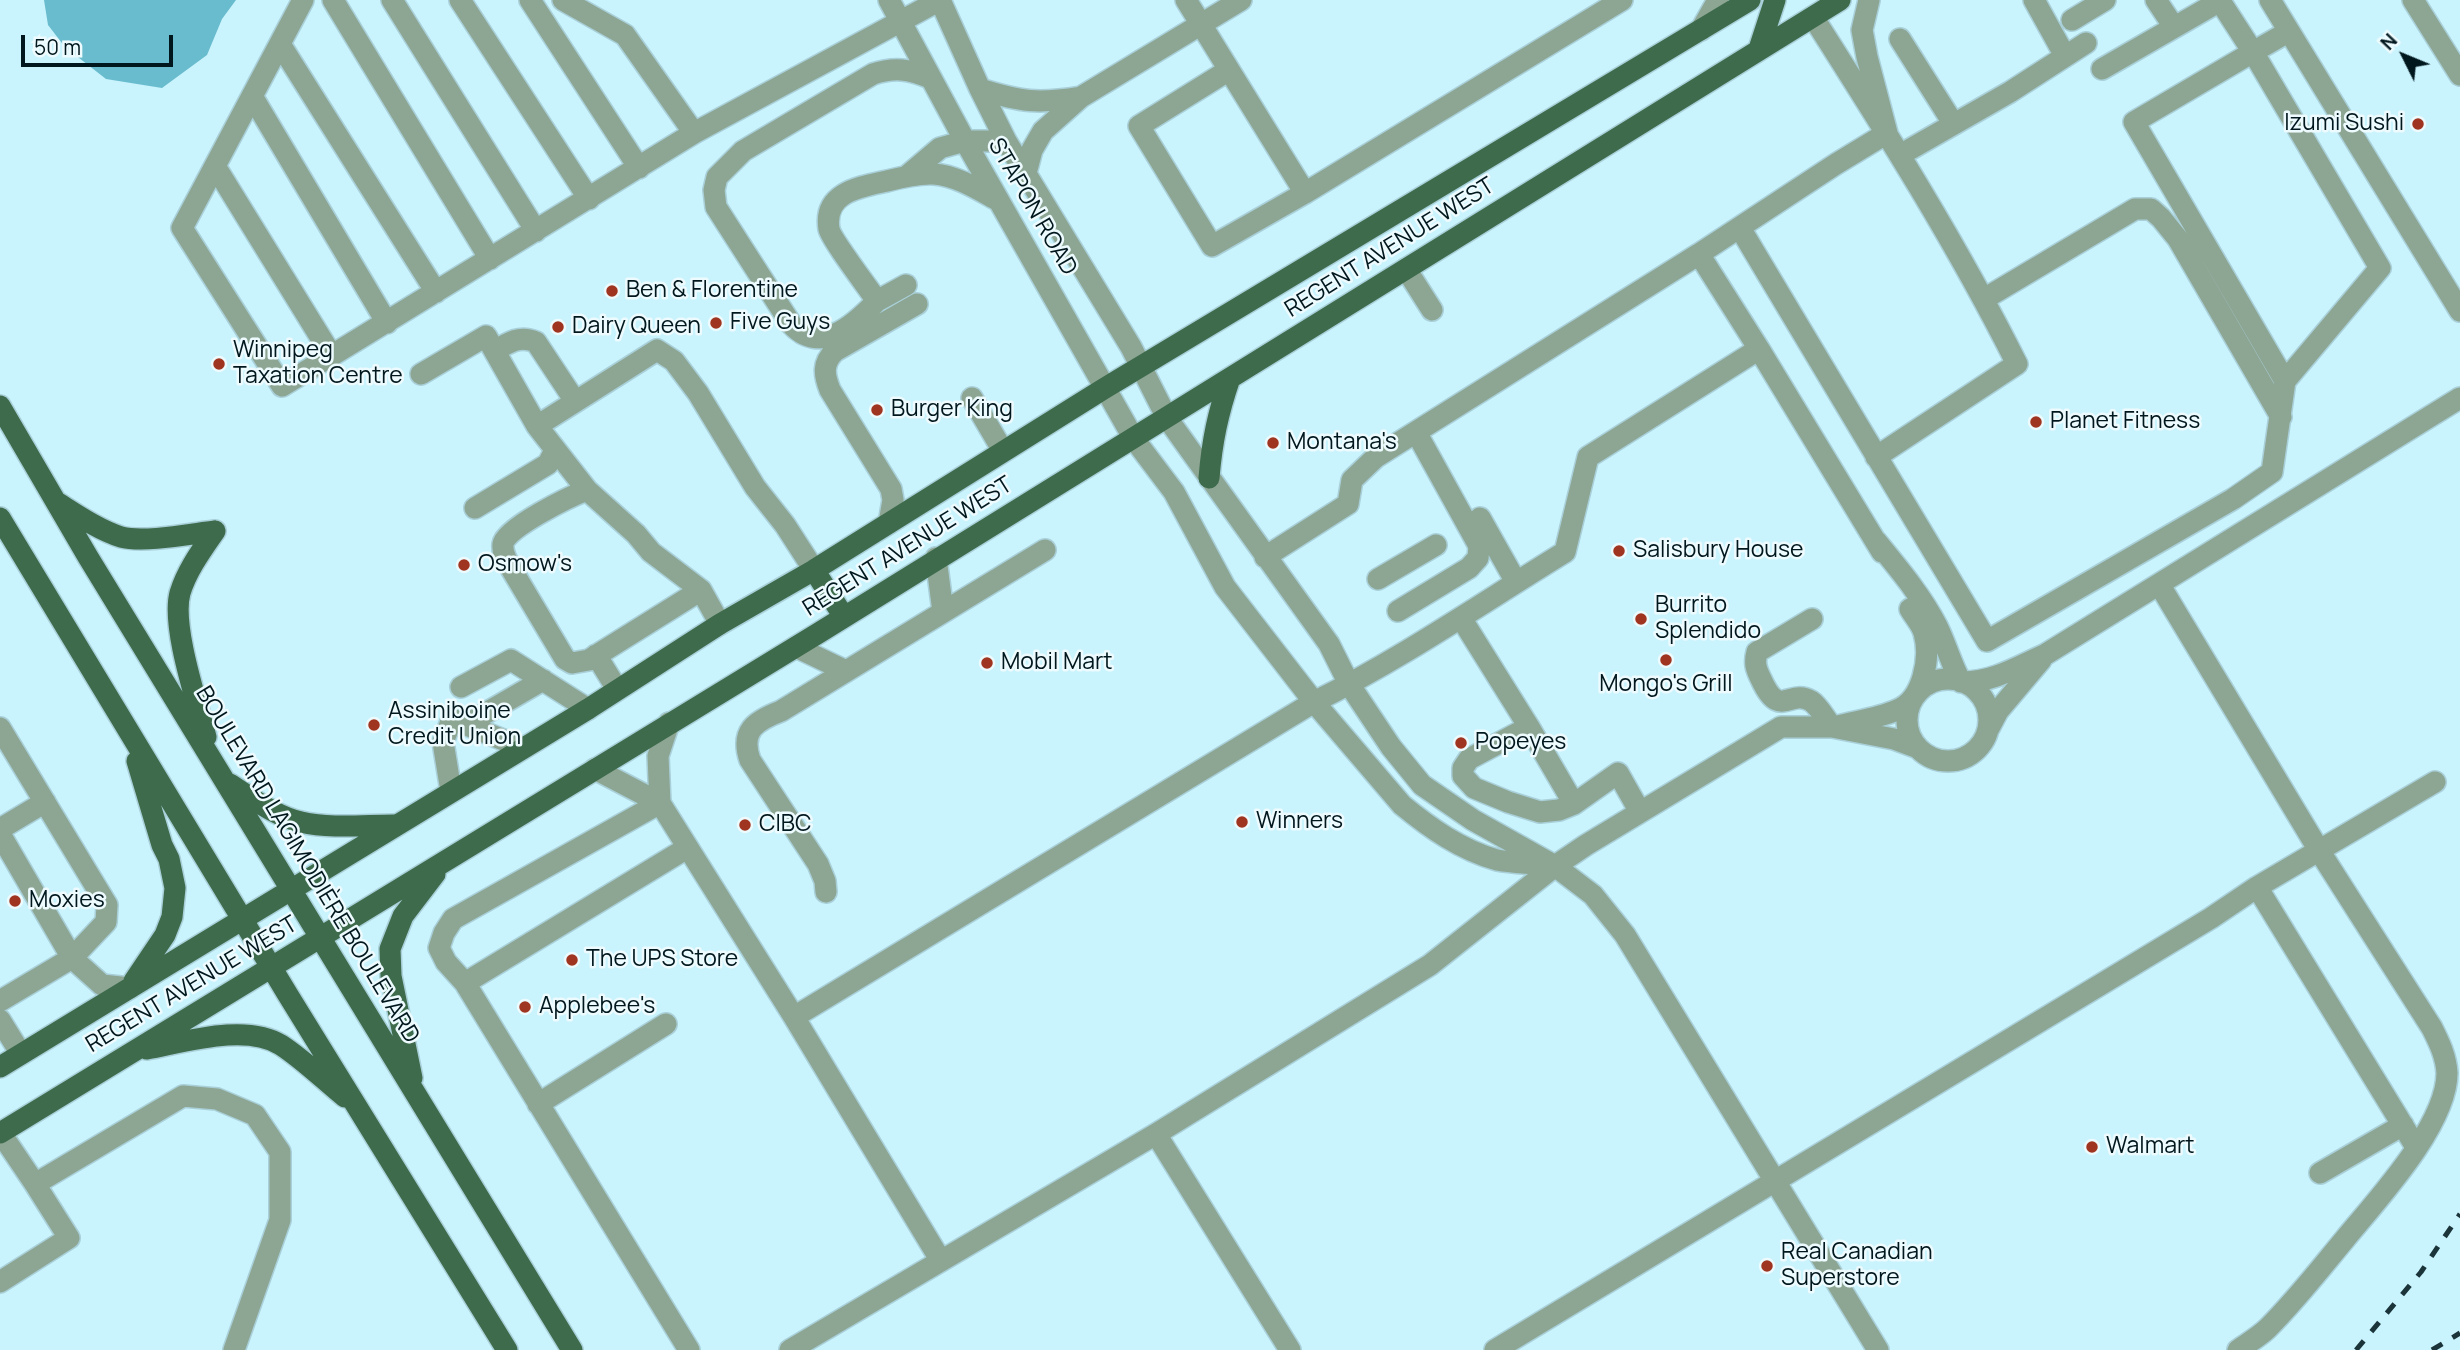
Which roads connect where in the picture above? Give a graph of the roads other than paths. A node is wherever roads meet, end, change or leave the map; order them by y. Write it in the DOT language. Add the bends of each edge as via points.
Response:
graph roads {
  1 [pos="303,0"];
  2 [pos="333,0"];
  3 [pos="392,0"];
  4 [pos="460,0"];
  5 [pos="530,0"];
  6 [pos="563,0"];
  7 [pos="889,0"];
  8 [pos="940,0"];
  9 [pos="1186,0"];
  10 [pos="1241,0"];
  11 [pos="1622,0"];
  12 [pos="1718,0"];
  13 [pos="1750,0"];
  14 [pos="1775,0"];
  15 [pos="1840,0"];
  16 [pos="1869,0"];
  17 [pos="2034,0"];
  18 [pos="2105,0"];
  19 [pos="2156,0"];
  20 [pos="2270,0"];
  21 [pos="2418,2"];
  22 [pos="1814,8"];
  23 [pos="2072,20"];
  24 [pos="900,23"];
  25 [pos="1201,24"];
  26 [pos="2174,27"];
  27 [pos="1701,30"];
  28 [pos="2288,32"];
  29 [pos="1900,39"];
  30 [pos="2086,43"];
  31 [pos="280,44"];
  32 [pos="1759,49"];
  33 [pos="2253,52"];
  34 [pos="2065,56"];
  35 [pos="2102,69"];
  36 [pos="1229,70"];
  37 [pos="2460,75"];
  38 [pos="930,78"];
  39 [pos="980,89"];
  40 [pos="252,96"];
  41 [pos="1081,97"];
  42 [pos="1953,123"];
  43 [pos="694,133"];
  44 [pos="1887,133"];
  45 [pos="965,141"];
  46 [pos="1006,141"];
  47 [pos="1900,155"];
  48 [pos="215,166"];
  49 [pos="639,168"];
  50 [pos="1026,173"];
  51 [pos="907,176"];
  52 [pos="1305,193"];
  53 [pos="589,199"];
  54 [pos="999,201"];
  55 [pos="1740,228"];
  56 [pos="536,231"];
  57 [pos="1699,254"];
  58 [pos="490,259"];
  59 [pos="1406,269"];
  60 [pos="906,285"];
  61 [pos="436,292"];
  62 [pos="1984,299"];
  63 [pos="877,301"];
  64 [pos="917,304"];
  65 [pos="1432,310"];
  66 [pos="2460,311"];
  67 [pos="387,323"];
  68 [pos="1759,349"];
  69 [pos="495,351"];
  70 [pos="332,356"];
  71 [pos="1141,367"];
  72 [pos="421,374"];
  73 [pos="1230,378"];
  74 [pos="2285,381"];
  75 [pos="1105,388"];
  76 [pos="972,398"];
  77 [pos="2460,398"];
  78 [pos="575,401"];
  79 [pos="0,406"];
  80 [pos="2281,417"];
  81 [pos="1167,418"];
  82 [pos="537,426"];
  83 [pos="1422,428"];
  84 [pos="1133,439"];
  85 [pos="555,450"];
  86 [pos="1003,451"];
  87 [pos="1876,457"];
  88 [pos="1209,478"];
  89 [pos="587,490"];
  90 [pos="54,500"];
  91 [pos="475,508"];
  92 [pos="0,518"];
  93 [pos="889,523"];
  94 [pos="1876,541"];
  95 [pos="1436,545"];
  96 [pos="1045,550"];
  97 [pos="1265,557"];
  98 [pos="936,558"];
  99 [pos="814,569"];
  100 [pos="1378,579"];
  101 [pos="1516,582"];
  102 [pos="2159,584"];
  103 [pos="701,590"];
  104 [pos="1398,611"];
  105 [pos="943,612"];
  106 [pos="844,617"];
  107 [pos="1461,618"];
  108 [pos="1812,619"];
  109 [pos="720,624"];
  110 [pos="796,647"];
  111 [pos="2046,654"];
  112 [pos="596,655"];
  113 [pos="846,671"];
  114 [pos="543,680"];
  115 [pos="1961,682"];
  116 [pos="1349,684"];
  117 [pos="461,687"];
  118 [pos="617,689"];
  119 [pos="1915,697"];
  120 [pos="1314,702"];
  121 [pos="588,709"];
  122 [pos="669,723"];
  123 [pos="467,724"];
  124 [pos="1529,727"];
  125 [pos="1832,727"];
  126 [pos="0,728"];
  127 [pos="1989,728"];
  128 [pos="129,732"];
  129 [pos="523,748"];
  130 [pos="1918,748"];
  131 [pos="212,759"];
  132 [pos="595,769"];
  133 [pos="225,780"];
  134 [pos="2435,782"];
  135 [pos="451,791"];
  136 [pos="45,802"];
  137 [pos="660,803"];
  138 [pos="1574,804"];
  139 [pos="1640,811"];
  140 [pos="396,825"];
  141 [pos="0,832"];
  142 [pos="687,848"];
  143 [pos="2320,852"];
  144 [pos="448,859"];
  145 [pos="1555,866"];
  146 [pos="2257,887"];
  147 [pos="291,889"];
  148 [pos="826,892"];
  149 [pos="243,919"];
  150 [pos="321,937"];
  151 [pos="72,958"];
  152 [pos="272,967"];
  153 [pos="465,983"];
  154 [pos="130,988"];
  155 [pos="0,1001"];
  156 [pos="794,1017"];
  157 [pos="0,1020"];
  158 [pos="666,1024"];
  159 [pos="135,1051"];
  160 [pos="21,1054"];
  161 [pos="0,1067"];
  162 [pos="416,1093"];
  163 [pos="538,1104"];
  164 [pos="360,1109"];
  165 [pos="2403,1125"];
  166 [pos="0,1133"];
  167 [pos="1156,1134"];
  168 [pos="2416,1147"];
  169 [pos="2320,1173"];
  170 [pos="1776,1181"];
  171 [pos="35,1184"];
  172 [pos="941,1261"];
  173 [pos="0,1282"];
  174 [pos="234,1350"];
  175 [pos="507,1350"];
  176 [pos="572,1350"];
  177 [pos="690,1350"];
  178 [pos="790,1350"];
  179 [pos="1290,1350"];
  180 [pos="1495,1350"];
  181 [pos="1878,1350"];
  182 [pos="2238,1350"];
  1 -- 31 [label="street"];
  2 -- 58 [label="street"];
  3 -- 56 [label="street"];
  4 -- 53 [label="street"];
  5 -- 49 [label="street"];
  6 -- 43 [label="street" via="625,35"];
  7 -- 24 [label="street, STAPON ROAD"];
  8 -- 24 [label="street"];
  8 -- 39 [label="street, STAPON ROAD"];
  9 -- 25 [label="street"];
  10 -- 25 [label="street"];
  11 -- 52 [label="street"];
  12 -- 27 [label="street"];
  13 -- 27 [label="main road, REGENT AVENUE WEST"];
  14 -- 32 [label="main road"];
  15 -- 22 [label="main road, REGENT AVENUE WEST"];
  16 -- 44 [label="street" via="1862,30"];
  17 -- 34 [label="street"];
  18 -- 23 [label="street"];
  19 -- 26 [label="street"];
  20 -- 28 [label="street"];
  21 -- 37 [label="street"];
  22 -- 32 [label="main road, REGENT AVENUE WEST"];
  22 -- 44 [label="street"];
  24 -- 38 [label="street, STAPON ROAD"];
  24 -- 43 [label="street"];
  25 -- 36 [label="street"];
  25 -- 41 [label="street"];
  26 -- 33 [label="street" via="2220,1"];
  26 -- 35 [label="street"];
  27 -- 71 [label="main road, REGENT AVENUE WEST"];
  28 -- 33 [label="street"];
  28 -- 66 [label="street"];
  29 -- 42 [label="street"];
  30 -- 34 [label="street"];
  31 -- 40 [label="street"];
  31 -- 61 [label="street"];
  32 -- 59 [label="main road, REGENT AVENUE WEST"];
  33 -- 74 [label="street" via="2380,268"];
  33 -- 74 [label="street" via="2134,122"];
  34 -- 42 [label="street"];
  36 -- 52 [label="street"];
  36 -- 52 [label="street" via="1139,126 1212,246"];
  38 -- 45 [label="street, STAPON ROAD"];
  38 -- 63 [label="street" via="893,68 873,74 743,151 717,177 716,207 799,333 826,339 862,317"];
  39 -- 41 [label="street" via="1043,103"];
  39 -- 46 [label="street, STAPON ROAD"];
  40 -- 48 [label="street"];
  40 -- 67 [label="street"];
  41 -- 50 [label="street" via="1043,131"];
  42 -- 47 [label="street"];
  43 -- 49 [label="street"];
  44 -- 47 [label="street"];
  44 -- 55 [label="street"];
  45 -- 46 [label="street"];
  45 -- 51 [label="street" via="940,148"];
  45 -- 54 [label="street, STAPON ROAD"];
  46 -- 50 [label="street, STAPON ROAD"];
  47 -- 62 [label="street"];
  48 -- 70 [label="street"];
  48 -- 70 [label="street" via="182,228 282,386"];
  49 -- 53 [label="street"];
  50 -- 71 [label="street, STAPON ROAD"];
  51 -- 54 [label="street" via="935,174 958,180"];
  51 -- 63 [label="street" via="850,190 835,201 830,212 829,232"];
  53 -- 56 [label="street"];
  54 -- 75 [label="street, STAPON ROAD"];
  55 -- 57 [label="street"];
  55 -- 87 [label="street"];
  56 -- 58 [label="street"];
  57 -- 68 [label="street"];
  57 -- 83 [label="street"];
  58 -- 61 [label="street"];
  59 -- 65 [label="street"];
  59 -- 73 [label="main road, REGENT AVENUE WEST"];
  60 -- 63 [label="street"];
  61 -- 67 [label="street"];
  62 -- 80 [label="street" via="2135,209 2151,209 2178,239"];
  62 -- 87 [label="street" via="2017,364"];
  64 -- 93 [label="street" via="835,351 824,372 830,390 891,489"];
  67 -- 70 [label="street"];
  68 -- 94 [label="street"];
  68 -- 101 [label="street" via="1588,457 1565,552"];
  69 -- 72 [label="street" via="486,335"];
  69 -- 78 [label="street" via="526,337 536,342"];
  69 -- 82 [label="street"];
  71 -- 75 [label="main road, REGENT AVENUE WEST"];
  71 -- 81 [label="street, STAPON ROAD"];
  73 -- 81 [label="main road, REGENT AVENUE WEST"];
  73 -- 88 [label="main road" via="1218,411"];
  74 -- 80 [label="street"];
  75 -- 84 [label="street, STAPON ROAD"];
  75 -- 86 [label="main road, REGENT AVENUE WEST"];
  76 -- 86 [label="street"];
  77 -- 102 [label="street"];
  78 -- 82 [label="street"];
  78 -- 99 [label="street" via="657,350 674,361"];
  79 -- 90 [label="main road, BOULEVARD LAGIMODIÈRE BOULEVARD"];
  80 -- 87 [label="street" via="2272,472 1987,641"];
  81 -- 84 [label="main road, REGENT AVENUE WEST"];
  81 -- 88 [label="street, STAPON ROAD"];
  82 -- 85 [label="street"];
  83 -- 97 [label="street" via="1376,457 1352,480 1348,504"];
  83 -- 101 [label="street"];
  83 -- 104 [label="street" via="1479,546 1478,558"];
  84 -- 98 [label="main road, REGENT AVENUE WEST"];
  84 -- 120 [label="street, STAPON ROAD" via="1174,492 1225,587"];
  85 -- 89 [label="street"];
  85 -- 91 [label="street" via="548,464"];
  86 -- 93 [label="main road, REGENT AVENUE WEST"];
  88 -- 97 [label="street, STAPON ROAD"];
  89 -- 103 [label="street" via="651,552"];
  89 -- 112 [label="street" via="516,529 503,544 509,565 565,659 572,663"];
  90 -- 131 [label="main road, BOULEVARD LAGIMODIÈRE BOULEVARD"];
  90 -- 131 [label="main road" via="122,537 150,538 220,528 191,567 178,612"];
  92 -- 128 [label="main road"];
  93 -- 99 [label="main road, REGENT AVENUE WEST"];
  94 -- 115 [label="street" via="1915,589"];
  94 -- 119 [label="street" via="1924,633 1925,664"];
  95 -- 100 [label="street"];
  96 -- 105 [label="street"];
  97 -- 116 [label="street, STAPON ROAD" via="1329,644"];
  98 -- 105 [label="street"];
  98 -- 106 [label="main road, REGENT AVENUE WEST"];
  99 -- 106 [label="main road"];
  99 -- 109 [label="main road, REGENT AVENUE WEST"];
  101 -- 107 [label="street"];
  102 -- 111 [label="street"];
  102 -- 143 [label="street"];
  103 -- 109 [label="street"];
  103 -- 112 [label="street"];
  105 -- 113 [label="street"];
  106 -- 110 [label="main road, REGENT AVENUE WEST"];
  107 -- 116 [label="street"];
  107 -- 124 [label="street"];
  108 -- 125 [label="street" via="1757,652 1756,670 1773,700 1811,701"];
  109 -- 118 [label="main road, REGENT AVENUE WEST"];
  110 -- 113 [label="street"];
  110 -- 122 [label="main road, REGENT AVENUE WEST"];
  111 -- 115 [label="street" via="1996,676"];
  111 -- 127 [label="street"];
  112 -- 118 [label="street"];
  113 -- 148 [label="street" via="753,727 745,746 818,864"];
  114 -- 117 [label="street" via="511,660"];
  114 -- 121 [label="street"];
  114 -- 123 [label="street"];
  115 -- 119 [label="street" via="1929,684"];
  115 -- 127 [label="street" via="1986,703"];
  116 -- 120 [label="street"];
  116 -- 145 [label="street, STAPON ROAD" via="1422,785"];
  118 -- 121 [label="main road, REGENT AVENUE WEST"];
  119 -- 125 [label="street" via="1898,710"];
  119 -- 130 [label="street" via="1907,716"];
  120 -- 145 [label="street, STAPON ROAD" via="1402,805 1428,827 1497,860"];
  120 -- 156 [label="street"];
  121 -- 129 [label="main road, REGENT AVENUE WEST"];
  122 -- 132 [label="main road, REGENT AVENUE WEST"];
  122 -- 137 [label="street" via="658,756"];
  123 -- 129 [label="street"];
  123 -- 135 [label="street" via="452,719 443,742"];
  124 -- 138 [label="street"];
  124 -- 138 [label="street" via="1469,759 1463,768 1467,781 1474,788 1540,812"];
  125 -- 130 [label="street"];
  125 -- 139 [label="street" via="1781,727"];
  126 -- 136 [label="street"];
  127 -- 130 [label="street" via="1983,743 1961,760 1934,759"];
  128 -- 149 [label="main road"];
  128 -- 154 [label="main road" via="175,888 165,935"];
  129 -- 135 [label="main road, REGENT AVENUE WEST"];
  131 -- 133 [label="main road, BOULEVARD LAGIMODIÈRE BOULEVARD"];
  132 -- 137 [label="street"];
  132 -- 144 [label="main road, REGENT AVENUE WEST"];
  133 -- 140 [label="main road" via="278,814 300,822"];
  133 -- 147 [label="main road, BOULEVARD LAGIMODIÈRE BOULEVARD"];
  134 -- 143 [label="street"];
  135 -- 140 [label="main road, REGENT AVENUE WEST"];
  136 -- 141 [label="street"];
  136 -- 151 [label="street" via="107,905 106,922"];
  137 -- 142 [label="street"];
  137 -- 153 [label="street" via="453,919 439,947"];
  138 -- 139 [label="street" via="1618,773"];
  139 -- 145 [label="street"];
  140 -- 147 [label="main road, REGENT AVENUE WEST"];
  141 -- 151 [label="street"];
  142 -- 153 [label="street"];
  142 -- 156 [label="street"];
  143 -- 146 [label="street"];
  143 -- 168 [label="street" via="2443,1052 2447,1074 2440,1103"];
  144 -- 150 [label="main road, REGENT AVENUE WEST"];
  144 -- 162 [label="main road" via="403,916 390,949 391,976"];
  145 -- 167 [label="street" via="1430,965"];
  145 -- 170 [label="street, STAPON ROAD" via="1593,895 1625,934"];
  146 -- 165 [label="street"];
  146 -- 170 [label="street"];
  147 -- 149 [label="main road, REGENT AVENUE WEST"];
  147 -- 150 [label="main road, BOULEVARD LAGIMODIÈRE BOULEVARD"];
  149 -- 152 [label="main road"];
  149 -- 154 [label="main road, REGENT AVENUE WEST"];
  150 -- 152 [label="main road, REGENT AVENUE WEST"];
  150 -- 162 [label="main road, BOULEVARD LAGIMODIÈRE BOULEVARD"];
  151 -- 154 [label="street" via="102,985"];
  151 -- 155 [label="street"];
  152 -- 159 [label="main road, REGENT AVENUE WEST"];
  152 -- 164 [label="main road"];
  153 -- 163 [label="street"];
  154 -- 160 [label="main road, REGENT AVENUE WEST"];
  156 -- 172 [label="street"];
  157 -- 160 [label="street"];
  158 -- 163 [label="street"];
  159 -- 164 [label="main road" via="237,1034 259,1038 279,1044"];
  159 -- 166 [label="main road, REGENT AVENUE WEST"];
  160 -- 161 [label="main road, REGENT AVENUE WEST"];
  162 -- 176 [label="main road, BOULEVARD LAGIMODIÈRE BOULEVARD"];
  163 -- 177 [label="street"];
  164 -- 175 [label="main road"];
  165 -- 168 [label="street"];
  165 -- 169 [label="street"];
  166 -- 171 [label="street"];
  167 -- 172 [label="street"];
  167 -- 179 [label="street"];
  168 -- 182 [label="street" via="2298,1296 2266,1330"];
  170 -- 180 [label="street"];
  170 -- 181 [label="street, STAPON ROAD"];
  171 -- 173 [label="street" via="69,1238"];
  171 -- 174 [label="street" via="183,1096 217,1099 255,1115 280,1152 280,1220"];
  172 -- 178 [label="street"];
}
